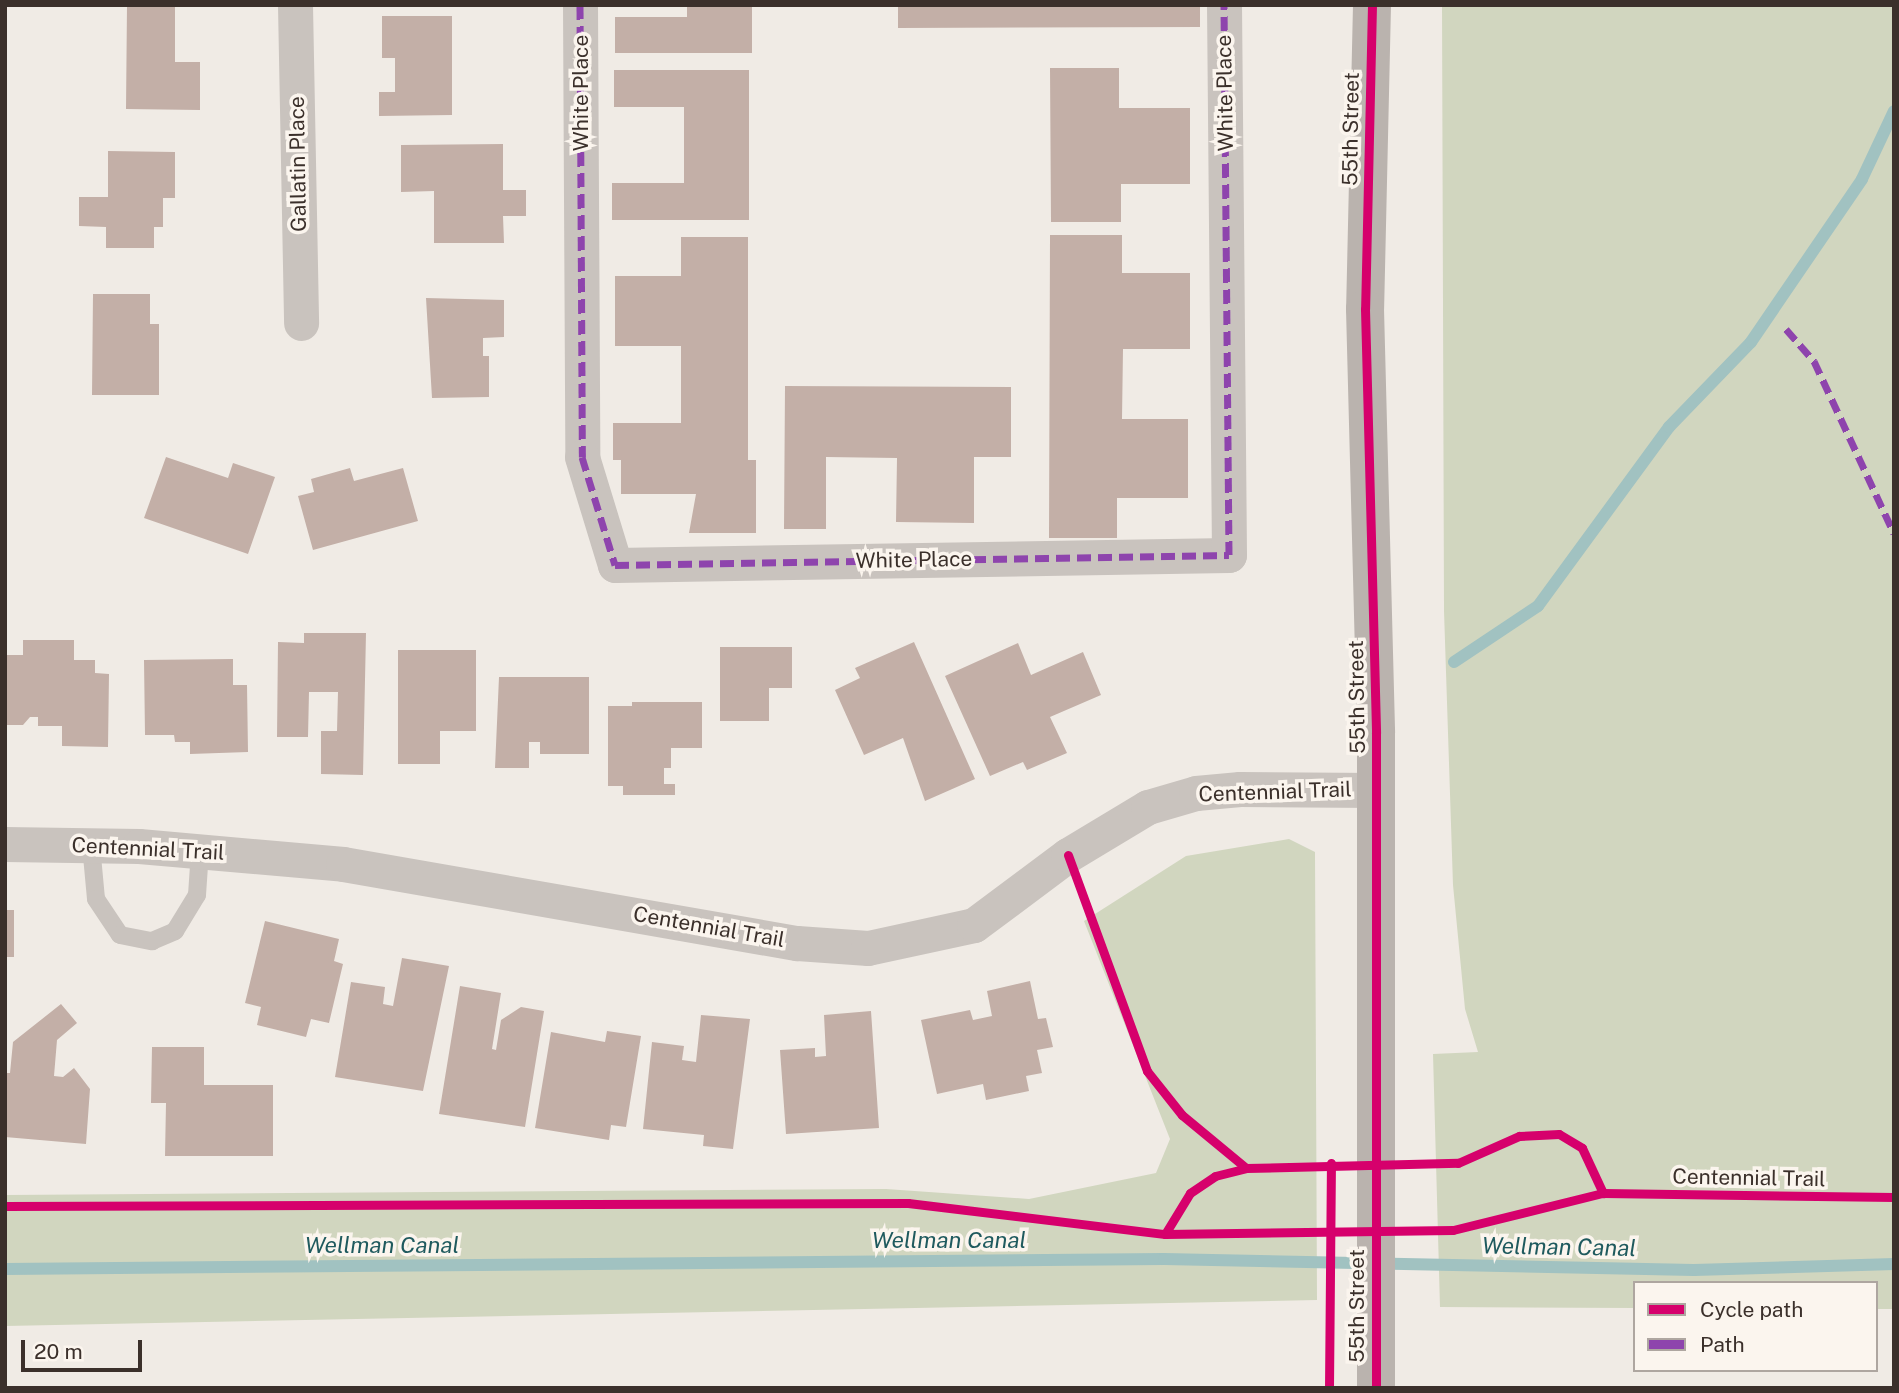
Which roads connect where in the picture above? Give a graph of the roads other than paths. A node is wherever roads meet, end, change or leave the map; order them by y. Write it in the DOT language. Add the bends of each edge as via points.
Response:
graph roads {
  1 [pos="295,5"];
  2 [pos="580,5"];
  3 [pos="1224,5"];
  4 [pos="1372,5"];
  5 [pos="301,323"];
  6 [pos="1376,790"];
  7 [pos="5,844"];
  8 [pos="91,845"];
  9 [pos="200,851"];
  10 [pos="1376,1388"];
  1 -- 5 [label="street, Gallatin Place"];
  2 -- 3 [label="street, White Place" via="582,457 615,565 1229,555"];
  4 -- 6 [label="main road, 55th Street" via="1365,309"];
  6 -- 9 [label="street, Centennial Trail" via="1240,789 1196,793 1147,807 1068,855 974,925 868,948 797,943 343,864"];
  6 -- 10 [label="main road, 55th Street"];
  7 -- 8 [label="street, Centennial Trail"];
  8 -- 9 [label="street, Centennial Trail"];
  8 -- 9 [label="lane" via="96,899 120,935 152,941 175,931 197,895"];
}
